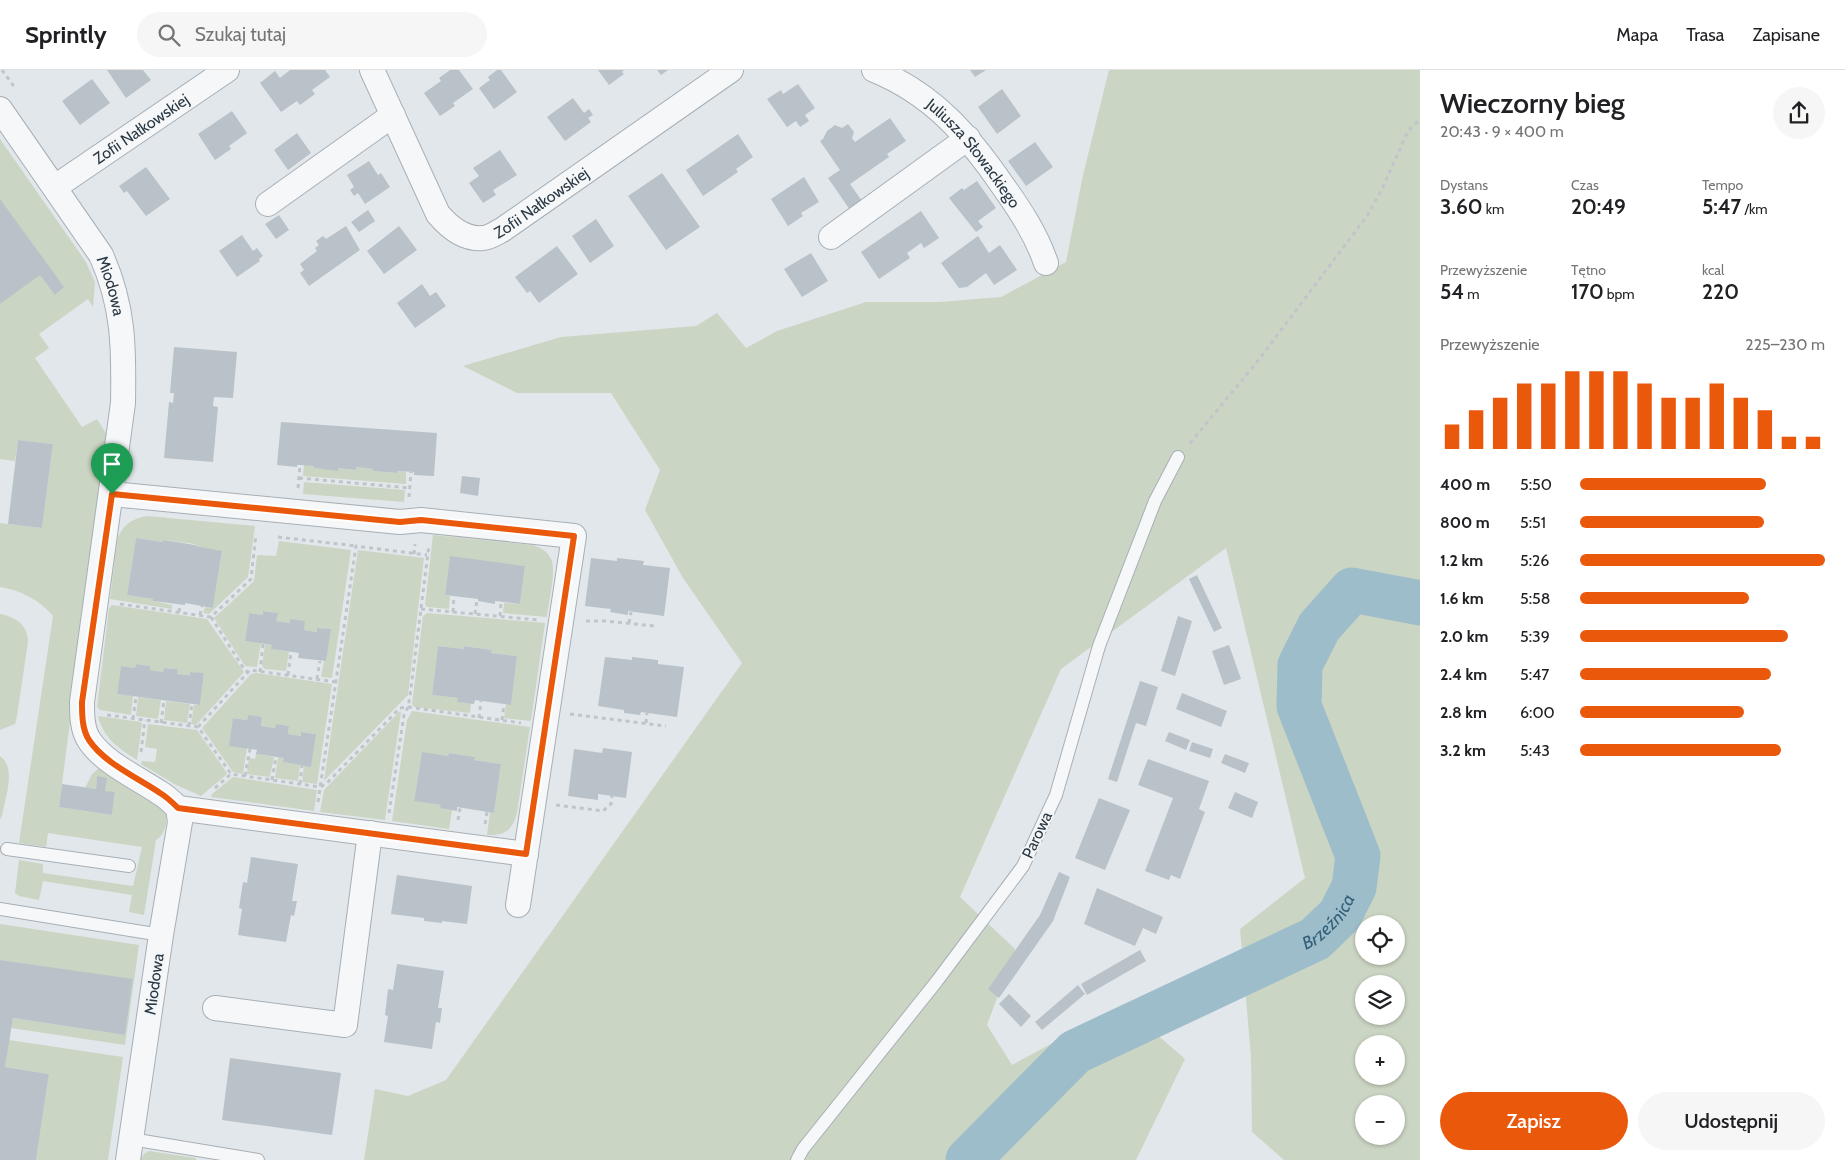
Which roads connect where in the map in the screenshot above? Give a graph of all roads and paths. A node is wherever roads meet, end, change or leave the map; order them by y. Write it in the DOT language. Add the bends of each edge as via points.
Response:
graph roads {
  1 [pos="2,70"];
  2 [pos="227,70"];
  3 [pos="372,70"];
  4 [pos="731,70"];
  5 [pos="874,70"];
  6 [pos="18,93"];
  7 [pos="0,108"];
  8 [pos="393,115"];
  9 [pos="1420,119"];
  10 [pos="968,138"];
  11 [pos="55,187"];
  12 [pos="268,204"];
  13 [pos="831,237"];
  14 [pos="1046,263"];
  15 [pos="1178,457"];
  16 [pos="300,465"];
  17 [pos="411,472"];
  18 [pos="299,478"];
  19 [pos="410,488"];
  20 [pos="112,494"];
  21 [pos="298,496"];
  22 [pos="408,506"];
  23 [pos="431,526"];
  24 [pos="257,528"];
  25 [pos="256,534"];
  26 [pos="265,536"];
  27 [pos="274,536"];
  28 [pos="356,546"];
  29 [pos="414,554"];
  30 [pos="427,556"];
  31 [pos="454,596"];
  32 [pos="476,599"];
  33 [pos="502,602"];
  34 [pos="116,603"];
  35 [pos="180,605"];
  36 [pos="202,606"];
  37 [pos="421,608"];
  38 [pos="179,612"];
  39 [pos="453,612"];
  40 [pos="631,612"];
  41 [pos="475,614"];
  42 [pos="200,615"];
  43 [pos="500,616"];
  44 [pos="211,617"];
  45 [pos="550,620"];
  46 [pos="629,623"];
  47 [pos="654,626"];
  48 [pos="263,644"];
  49 [pos="291,652"];
  50 [pos="320,661"];
  51 [pos="248,672"];
  52 [pos="260,672"];
  53 [pos="288,675"];
  54 [pos="317,679"];
  55 [pos="336,682"];
  56 [pos="136,696"];
  57 [pos="164,700"];
  58 [pos="481,701"];
  59 [pos="192,704"];
  60 [pos="504,704"];
  61 [pos="408,707"];
  62 [pos="547,711"];
  63 [pos="647,713"];
  64 [pos="104,715"];
  65 [pos="479,718"];
  66 [pos="133,719"];
  67 [pos="146,720"];
  68 [pos="502,720"];
  69 [pos="161,722"];
  70 [pos="526,724"];
  71 [pos="646,724"];
  72 [pos="189,726"];
  73 [pos="666,726"];
  74 [pos="198,727"];
  75 [pos="250,749"];
  76 [pos="140,756"];
  77 [pos="276,757"];
  78 [pos="302,765"];
  79 [pos="232,774"];
  80 [pos="244,776"];
  81 [pos="272,780"];
  82 [pos="300,784"];
  83 [pos="320,787"];
  84 [pos="214,789"];
  85 [pos="612,796"];
  86 [pos="533,802"];
  87 [pos="178,808"];
  88 [pos="314,826"];
  89 [pos="378,834"];
  90 [pos="7,849"];
  91 [pos="526,854"];
  92 [pos="130,866"];
  93 [pos="518,905"];
  94 [pos="0,909"];
  95 [pos="161,935"];
  96 [pos="215,1008"];
  97 [pos="129,1150"];
  98 [pos="259,1160"];
  99 [pos="797,1160"];
  1 -- 6 [label="path"];
  2 -- 11 [label="street, Zofii Nałkowskiej"];
  3 -- 8 [label="street, Zofii Nałkowskiej"];
  4 -- 8 [label="street, Zofii Nałkowskiej" via="502,230 484,238 464,236 449,227 438,214"];
  5 -- 10 [label="street, Juliusza Słowackiego" via="924,97"];
  7 -- 11 [label="street, Miodowa"];
  8 -- 12 [label="street"];
  9 -- 15 [label="path" via="1408,131 1367,216 1257,362"];
  10 -- 13 [label="street"];
  10 -- 14 [label="street, Juliusza Słowackiego" via="1018,207 1038,241"];
  11 -- 20 [label="street, Miodowa" via="101,255 119,306 124,354 123,403"];
  15 -- 99 [label="lane, Parowa" via="1155,502 1099,646 1056,795 1023,866"];
  16 -- 18 [label="path"];
  17 -- 19 [label="path"];
  18 -- 19 [label="path"];
  18 -- 21 [label="path"];
  19 -- 22 [label="path"];
  20 -- 23 [label="street" via="400,522 421,520"];
  20 -- 87 [label="street, Miodowa" via="82,702 82,722 88,739 100,752"];
  23 -- 29 [label="path" via="416,531"];
  23 -- 30 [label="path"];
  23 -- 45 [label="street" via="574,536"];
  24 -- 25 [label="path"];
  25 -- 26 [label="path"];
  25 -- 44 [label="path" via="250,580"];
  27 -- 28 [label="path"];
  28 -- 29 [label="path"];
  28 -- 55 [label="path"];
  29 -- 30 [label="path"];
  30 -- 37 [label="path"];
  31 -- 39 [label="path"];
  32 -- 41 [label="path"];
  33 -- 43 [label="path"];
  34 -- 38 [label="path"];
  35 -- 38 [label="path"];
  36 -- 42 [label="path"];
  37 -- 39 [label="path"];
  37 -- 61 [label="path"];
  38 -- 42 [label="path"];
  39 -- 41 [label="path"];
  40 -- 46 [label="path"];
  41 -- 43 [label="path"];
  42 -- 44 [label="path"];
  43 -- 45 [label="path"];
  44 -- 51 [label="path"];
  45 -- 46 [label="path"];
  45 -- 62 [label="street"];
  46 -- 47 [label="path"];
  48 -- 52 [label="path"];
  49 -- 53 [label="path"];
  50 -- 54 [label="path"];
  51 -- 52 [label="path"];
  51 -- 74 [label="path"];
  52 -- 53 [label="path"];
  53 -- 54 [label="path"];
  54 -- 55 [label="path"];
  55 -- 83 [label="path"];
  56 -- 66 [label="path"];
  57 -- 69 [label="path"];
  58 -- 65 [label="path"];
  59 -- 72 [label="path"];
  60 -- 68 [label="path"];
  61 -- 65 [label="path"];
  61 -- 83 [label="path" via="400,708"];
  61 -- 89 [label="path"];
  62 -- 71 [label="path"];
  62 -- 86 [label="street"];
  63 -- 71 [label="path"];
  64 -- 66 [label="path"];
  65 -- 68 [label="path"];
  66 -- 67 [label="path"];
  67 -- 69 [label="path"];
  67 -- 76 [label="path"];
  68 -- 70 [label="path"];
  69 -- 72 [label="path"];
  71 -- 73 [label="path"];
  72 -- 74 [label="path"];
  74 -- 79 [label="path"];
  75 -- 80 [label="path"];
  77 -- 81 [label="path"];
  78 -- 82 [label="path"];
  79 -- 80 [label="path"];
  79 -- 84 [label="path"];
  80 -- 81 [label="path"];
  81 -- 82 [label="path"];
  82 -- 83 [label="path"];
  83 -- 88 [label="path"];
  85 -- 86 [label="path" via="611,804 603,811"];
  86 -- 91 [label="street"];
  87 -- 88 [label="street"];
  87 -- 95 [label="street, Miodowa" via="180,822"];
  88 -- 89 [label="street"];
  89 -- 91 [label="street"];
  89 -- 96 [label="street" via="345,1025"];
  90 -- 92 [label="lane"];
  91 -- 93 [label="street"];
  94 -- 95 [label="lane"];
  95 -- 97 [label="street, Miodowa"];
  97 -- 98 [label="lane"];
}
